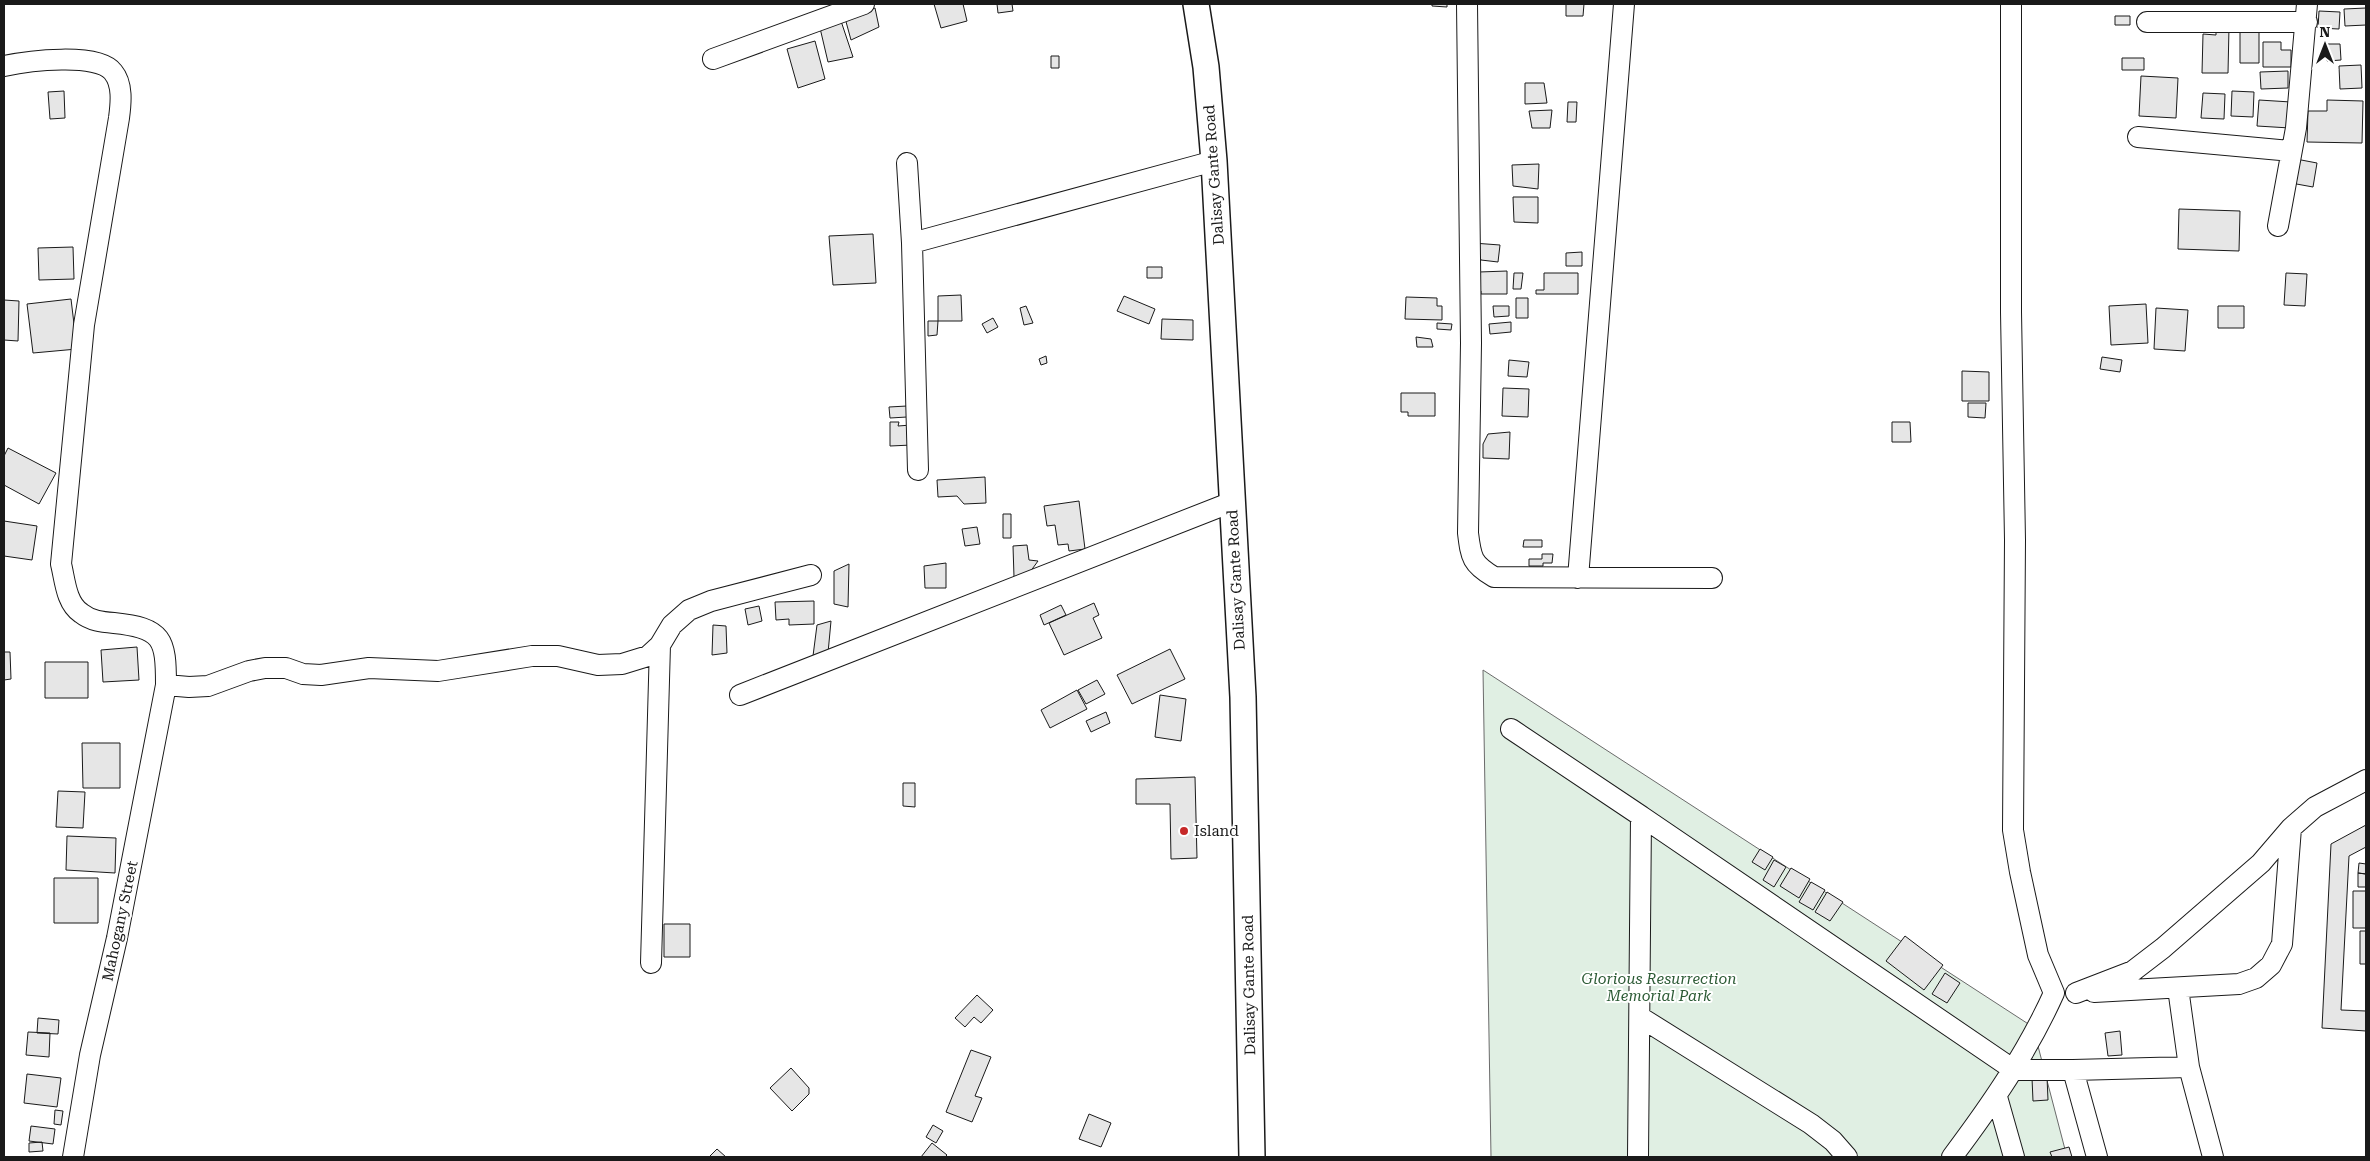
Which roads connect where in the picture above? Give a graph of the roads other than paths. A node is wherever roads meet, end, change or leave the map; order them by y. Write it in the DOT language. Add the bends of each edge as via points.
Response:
graph roads {
  1 [pos="864,4"];
  2 [pos="1196,4"];
  3 [pos="1467,4"];
  4 [pos="1624,4"];
  5 [pos="2011,4"];
  6 [pos="2307,13"];
  7 [pos="2148,22"];
  8 [pos="713,60"];
  9 [pos="4,66"];
  10 [pos="2138,137"];
  11 [pos="2290,151"];
  12 [pos="1214,161"];
  13 [pos="907,163"];
  14 [pos="2278,226"];
  15 [pos="912,243"];
  16 [pos="918,470"];
  17 [pos="1232,502"];
  18 [pos="811,574"];
  19 [pos="1578,578"];
  20 [pos="1712,578"];
  21 [pos="660,645"];
  22 [pos="166,685"];
  23 [pos="740,695"];
  24 [pos="1512,729"];
  25 [pos="2366,780"];
  26 [pos="1642,816"];
  27 [pos="2292,828"];
  28 [pos="651,963"];
  29 [pos="2178,988"];
  30 [pos="2054,993"];
  31 [pos="2076,993"];
  32 [pos="1640,1017"];
  33 [pos="2188,1067"];
  34 [pos="2014,1070"];
  35 [pos="2073,1070"];
  36 [pos="1997,1097"];
  37 [pos="73,1157"];
  38 [pos="1252,1157"];
  39 [pos="1638,1157"];
  40 [pos="1847,1157"];
  41 [pos="1952,1157"];
  42 [pos="2014,1157"];
  43 [pos="2097,1157"];
  44 [pos="2213,1157"];
  1 -- 8 [label="street"];
  2 -- 12 [label="main road, Dalisay Gante Road" via="1206,67"];
  3 -- 19 [label="street" via="1470,554 1477,567 1494,577"];
  4 -- 19 [label="street"];
  5 -- 30 [label="street" via="2015,540 2013,830 2038,954"];
  6 -- 7 [label="street"];
  6 -- 11 [label="street" via="2296,128"];
  9 -- 22 [label="street, Mahogany Street" via="70,60 98,62 115,74 119,85 119,118 84,325 61,564 68,595 80,613 98,622 152,631 162,642 166,658"];
  10 -- 11 [label="street"];
  11 -- 14 [label="street"];
  12 -- 15 [label="street"];
  12 -- 17 [label="main road, Dalisay Gante Road"];
  13 -- 15 [label="street"];
  15 -- 16 [label="street"];
  17 -- 23 [label="street"];
  17 -- 38 [label="main road, Dalisay Gante Road" via="1243,697"];
  18 -- 21 [label="street" via="689,610 672,625"];
  19 -- 20 [label="street"];
  21 -- 22 [label="street" via="648,656 622,664 598,665 558,656 532,656 438,671 369,668 321,675 302,674 286,668 265,668 208,686"];
  21 -- 28 [label="street"];
  22 -- 37 [label="street, Mahogany Street" via="117,938 90,1055"];
  24 -- 26 [label="street"];
  25 -- 27 [label="street" via="2315,807"];
  26 -- 32 [label="street"];
  26 -- 34 [label="street"];
  27 -- 29 [label="street" via="2282,944 2271,965 2256,978 2238,984"];
  27 -- 31 [label="street" via="2261,863 2133,972"];
  29 -- 31 [label="street"];
  29 -- 33 [label="street"];
  30 -- 31 [label="street"];
  30 -- 34 [label="street"];
  32 -- 39 [label="street"];
  32 -- 40 [label="street" via="1811,1124"];
  33 -- 35 [label="street"];
  33 -- 44 [label="street"];
  34 -- 35 [label="street"];
  34 -- 36 [label="street"];
  35 -- 43 [label="street"];
  36 -- 41 [label="street"];
  36 -- 42 [label="street"];
}
